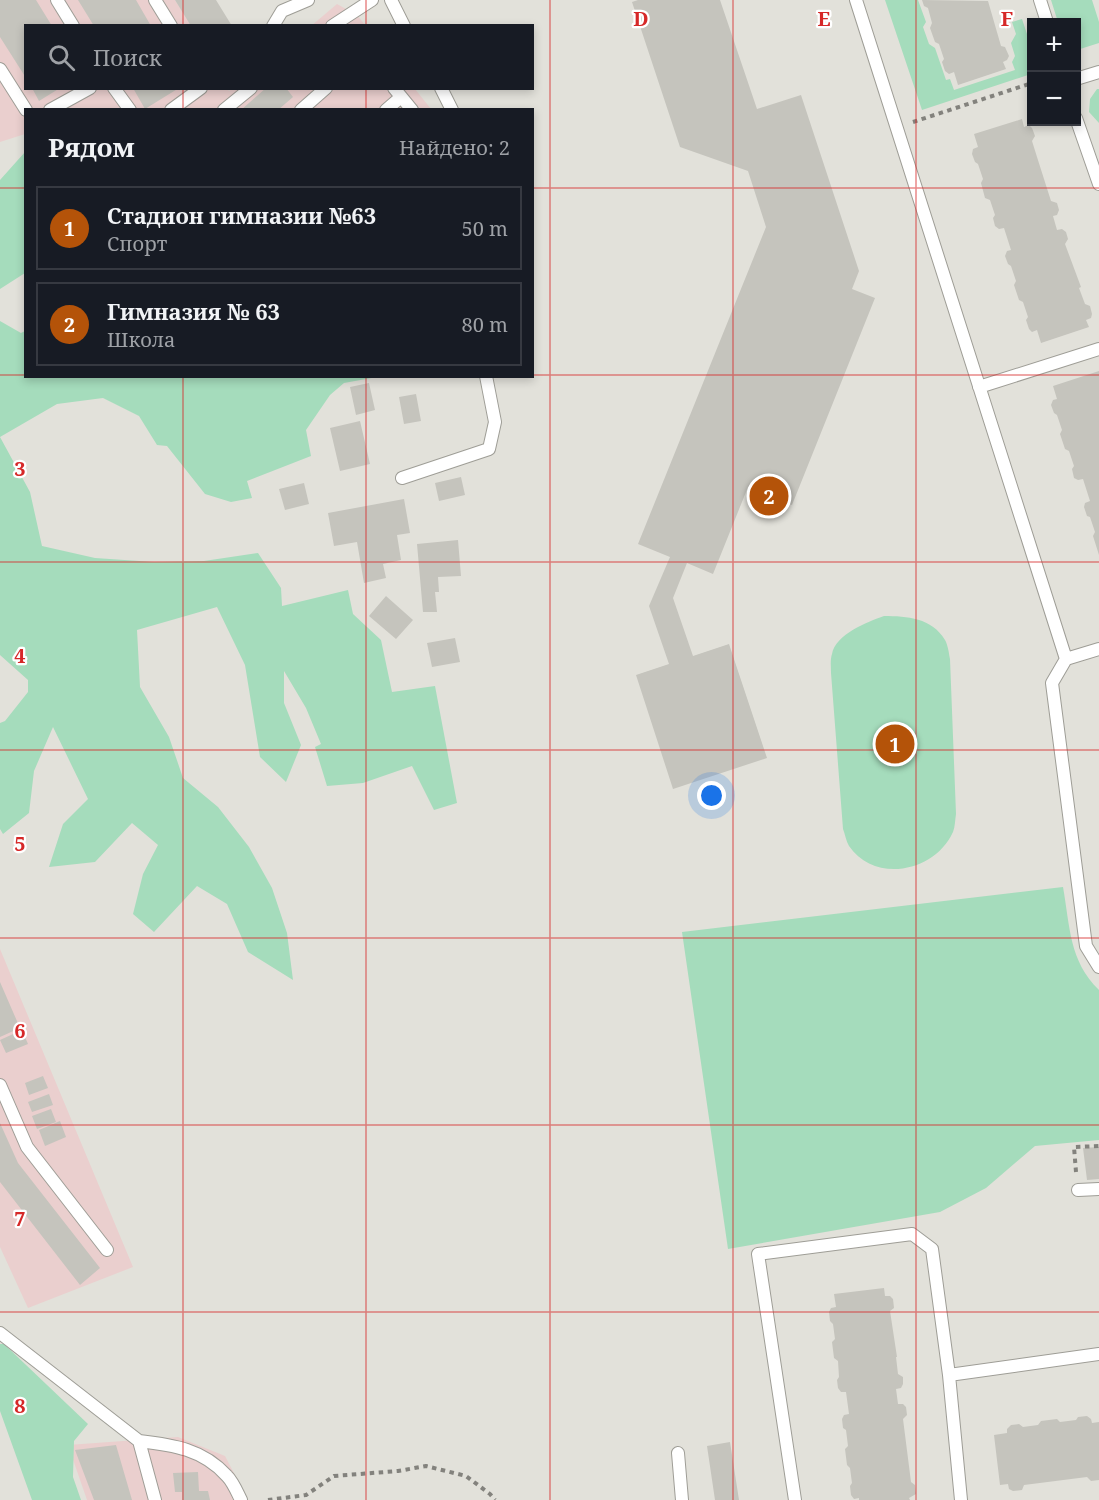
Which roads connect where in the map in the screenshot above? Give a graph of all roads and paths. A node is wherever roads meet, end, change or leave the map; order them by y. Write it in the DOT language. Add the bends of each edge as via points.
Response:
graph roads {
  1 [pos="57,0"];
  2 [pos="155,0"];
  3 [pos="275,0"];
  4 [pos="308,0"];
  5 [pos="372,0"];
  6 [pos="391,0"];
  7 [pos="856,0"];
  8 [pos="1040,0"];
  9 [pos="282,11"];
  10 [pos="1046,18"];
  11 [pos="345,21"];
  12 [pos="72,24"];
  13 [pos="170,24"];
  14 [pos="274,24"];
  15 [pos="403,24"];
  16 [pos="0,69"];
  17 [pos="1099,72"];
  18 [pos="1081,78"];
  19 [pos="1027,85"];
  20 [pos="86,90"];
  21 [pos="115,90"];
  22 [pos="198,90"];
  23 [pos="249,90"];
  24 [pos="324,90"];
  25 [pos="442,90"];
  26 [pos="397,93"];
  27 [pos="25,108"];
  28 [pos="54,108"];
  29 [pos="129,108"];
  30 [pos="174,108"];
  31 [pos="226,108"];
  32 [pos="303,108"];
  33 [pos="387,108"];
  34 [pos="410,108"];
  35 [pos="451,108"];
  36 [pos="1080,126"];
  37 [pos="896,128"];
  38 [pos="1099,184"];
  39 [pos="1099,349"];
  40 [pos="486,378"];
  41 [pos="979,387"];
  42 [pos="402,478"];
  43 [pos="1099,649"];
  44 [pos="1066,660"];
  45 [pos="1099,967"];
  46 [pos="0,1085"];
  47 [pos="1099,1146"];
  48 [pos="1099,1189"];
  49 [pos="1078,1190"];
  50 [pos="107,1250"];
  51 [pos="0,1333"];
  52 [pos="1099,1354"];
  53 [pos="949,1375"];
  54 [pos="139,1441"];
  55 [pos="678,1453"];
  56 [pos="155,1500"];
  57 [pos="241,1500"];
  58 [pos="268,1500"];
  59 [pos="495,1500"];
  60 [pos="682,1500"];
  61 [pos="795,1500"];
  62 [pos="961,1500"];
  1 -- 12 [label="lane"];
  2 -- 13 [label="lane"];
  3 -- 9 [label="lane"];
  4 -- 9 [label="lane"];
  5 -- 11 [label="lane"];
  6 -- 15 [label="lane"];
  7 -- 37 [label="lane"];
  8 -- 10 [label="lane"];
  9 -- 14 [label="lane"];
  16 -- 27 [label="lane"];
  17 -- 18 [label="lane"];
  19 -- 37 [label="path"];
  20 -- 28 [label="lane"];
  21 -- 29 [label="lane"];
  22 -- 30 [label="lane"];
  23 -- 31 [label="lane"];
  24 -- 32 [label="lane"];
  25 -- 35 [label="lane"];
  26 -- 33 [label="lane"];
  26 -- 34 [label="lane"];
  36 -- 38 [label="lane"];
  37 -- 41 [label="lane"];
  39 -- 41 [label="lane"];
  40 -- 42 [label="lane" via="495,422 489,449"];
  41 -- 44 [label="lane"];
  43 -- 44 [label="lane"];
  44 -- 45 [label="lane" via="1052,683 1086,946"];
  46 -- 50 [label="lane" via="27,1147"];
  47 -- 49 [label="path" via="1074,1147"];
  48 -- 49 [label="lane"];
  51 -- 54 [label="lane"];
  52 -- 53 [label="lane"];
  53 -- 61 [label="lane" via="932,1250 912,1234 758,1254"];
  53 -- 62 [label="lane"];
  54 -- 56 [label="lane"];
  54 -- 57 [label="lane" via="169,1444 202,1454 229,1477"];
  55 -- 60 [label="lane"];
  58 -- 59 [label="path" via="306,1496 334,1476 426,1466 466,1476"];
}
